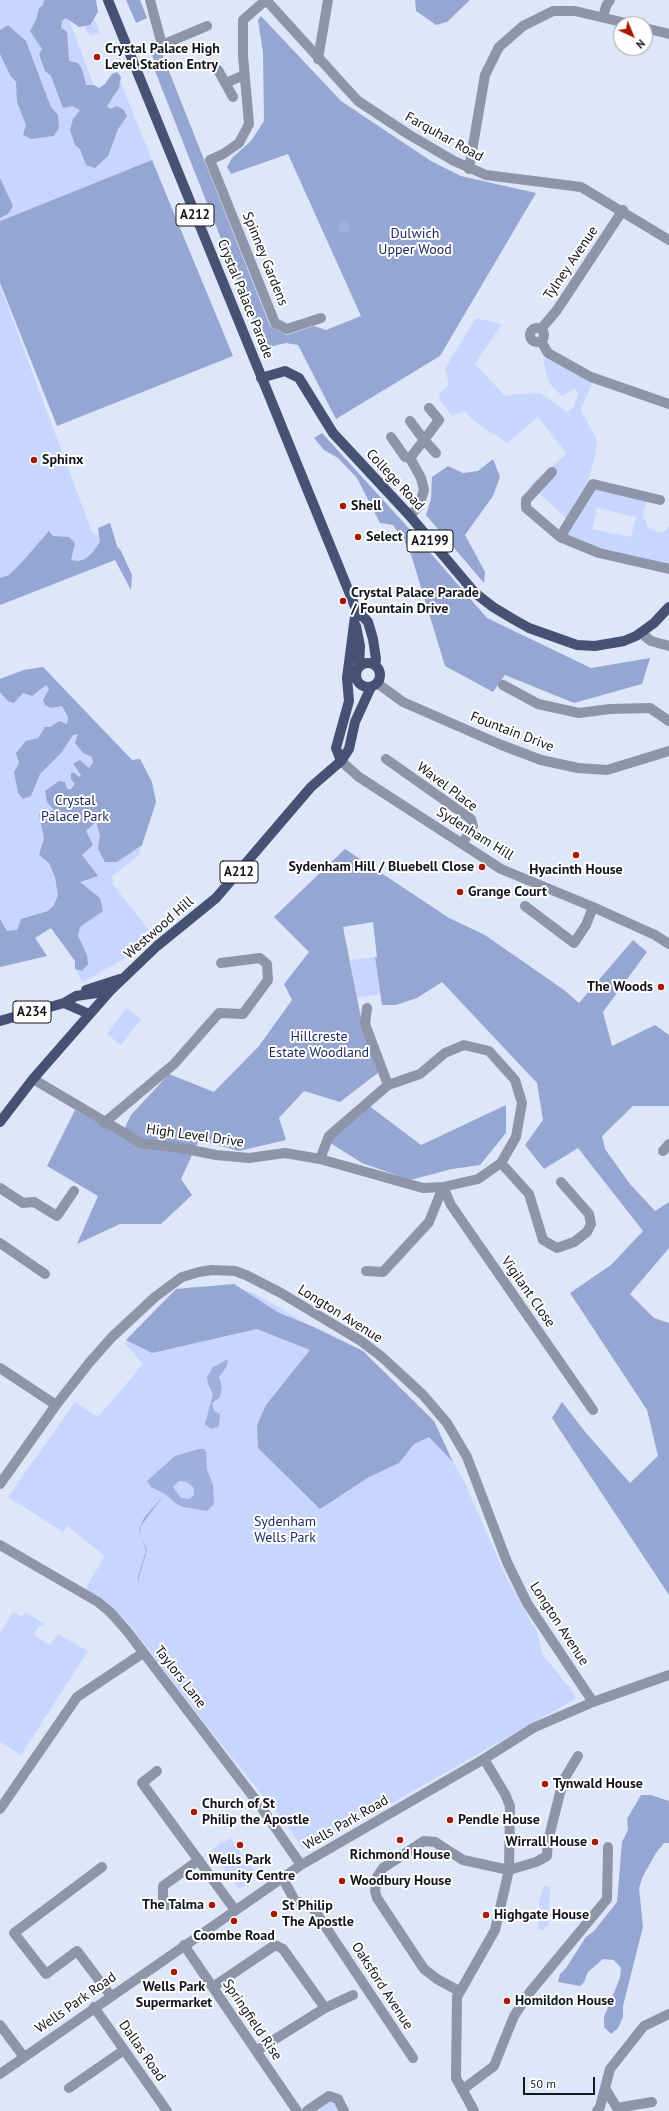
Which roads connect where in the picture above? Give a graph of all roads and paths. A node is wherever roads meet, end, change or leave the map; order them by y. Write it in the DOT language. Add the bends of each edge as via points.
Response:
graph roads {
  1 [pos="108,0"];
  2 [pos="150,0"];
  3 [pos="266,0"];
  4 [pos="328,0"];
  5 [pos="610,0"];
  6 [pos="603,17"];
  7 [pos="613,20"];
  8 [pos="206,26"];
  9 [pos="653,30"];
  10 [pos="669,34"];
  11 [pos="318,59"];
  12 [pos="218,70"];
  13 [pos="244,75"];
  14 [pos="226,83"];
  15 [pos="233,97"];
  16 [pos="469,169"];
  17 [pos="623,210"];
  18 [pos="669,240"];
  19 [pos="321,318"];
  20 [pos="261,378"];
  21 [pos="669,404"];
  22 [pos="429,408"];
  23 [pos="410,421"];
  24 [pos="391,437"];
  25 [pos="424,440"];
  26 [pos="436,453"];
  27 [pos="410,458"];
  28 [pos="552,472"];
  29 [pos="660,500"];
  30 [pos="410,516"];
  31 [pos="560,537"];
  32 [pos="669,569"];
  33 [pos="669,607"];
  34 [pos="356,609"];
  35 [pos="355,622"];
  36 [pos="641,633"];
  37 [pos="669,646"];
  38 [pos="375,665"];
  39 [pos="359,667"];
  40 [pos="358,682"];
  41 [pos="374,685"];
  42 [pos="503,685"];
  43 [pos="348,701"];
  44 [pos="669,721"];
  45 [pos="669,751"];
  46 [pos="386,759"];
  47 [pos="341,761"];
  48 [pos="462,844"];
  49 [pos="525,906"];
  50 [pos="593,907"];
  51 [pos="669,944"];
  52 [pos="221,963"];
  53 [pos="124,978"];
  54 [pos="110,991"];
  55 [pos="76,996"];
  56 [pos="64,1003"];
  57 [pos="367,1008"];
  58 [pos="88,1014"];
  59 [pos="0,1021"];
  60 [pos="33,1079"];
  61 [pos="388,1084"];
  62 [pos="0,1122"];
  63 [pos="104,1123"];
  64 [pos="320,1158"];
  65 [pos="501,1163"];
  66 [pos="561,1182"];
  67 [pos="443,1187"];
  68 [pos="0,1188"];
  69 [pos="74,1191"];
  70 [pos="0,1243"];
  71 [pos="366,1271"];
  72 [pos="45,1274"];
  73 [pos="0,1368"];
  74 [pos="56,1405"];
  75 [pos="593,1410"];
  76 [pos="0,1484"];
  77 [pos="0,1545"];
  78 [pos="143,1653"];
  79 [pos="669,1675"];
  80 [pos="593,1702"];
  81 [pos="578,1756"];
  82 [pos="484,1759"];
  83 [pos="157,1771"];
  84 [pos="0,1809"];
  85 [pos="608,1847"];
  86 [pos="199,1860"];
  87 [pos="301,1865"];
  88 [pos="102,1867"];
  89 [pos="509,1870"];
  90 [pos="282,1877"];
  91 [pos="168,1906"];
  92 [pos="235,1910"];
  93 [pos="184,1945"];
  94 [pos="213,1987"];
  95 [pos="459,1991"];
  96 [pos="353,1995"];
  97 [pos="111,1996"];
  98 [pos="94,2007"];
  99 [pos="325,2008"];
  100 [pos="669,2014"];
  101 [pos="0,2024"];
  102 [pos="124,2050"];
  103 [pos="256,2051"];
  104 [pos="24,2057"];
  105 [pos="413,2058"];
  106 [pos="0,2074"];
  107 [pos="69,2088"];
  108 [pos="605,2088"];
  109 [pos="462,2090"];
  110 [pos="652,2102"];
  111 [pos="167,2111"];
  112 [pos="297,2111"];
  113 [pos="307,2111"];
  114 [pos="344,2111"];
  115 [pos="474,2111"];
  116 [pos="597,2111"];
  1 -- 20 [label="main road, Crystal Palace Parade / A212"];
  2 -- 8 [label="street" via="162,45"];
  3 -- 11 [label="street, Farquhar Road"];
  3 -- 13 [label="street" via="243,20"];
  4 -- 11 [label="street"];
  5 -- 6 [label="street"];
  6 -- 7 [label="street"];
  6 -- 16 [label="street" via="575,11 553,11 523,26 499,48 485,75"];
  9 -- 10 [label="street"];
  11 -- 16 [label="street, Farquhar Road" via="360,103"];
  12 -- 14 [label="street"];
  13 -- 14 [label="street"];
  13 -- 19 [label="street, Spinney Gardens" via="249,124 239,143 210,160 275,323 287,329"];
  14 -- 15 [label="street"];
  16 -- 17 [label="street, Farquhar Road" via="486,176 504,179 581,187"];
  17 -- 18 [label="street, Farquhar Road"];
  17 -- 21 [label="street, Tylney Avenue" via="557,310 541,329 536,328 530,334 533,341 541,341 548,352 591,377"];
  20 -- 30 [label="main road, College Road / A2199" via="285,371 299,378 333,433"];
  20 -- 34 [label="main road, Crystal Palace Parade / A212"];
  22 -- 25 [label="street" via="439,420"];
  23 -- 25 [label="street"];
  24 -- 27 [label="street" via="405,457"];
  25 -- 26 [label="street"];
  25 -- 27 [label="street"];
  27 -- 30 [label="street" via="421,478 424,490 419,506"];
  28 -- 31 [label="street" via="526,500 526,508"];
  29 -- 31 [label="street" via="593,484"];
  30 -- 36 [label="main road, College Road / A2199" via="475,593 493,608 525,626 583,646 624,641"];
  31 -- 32 [label="street" via="599,554"];
  33 -- 36 [label="main road, A2199"];
  34 -- 35 [label="main road, Crystal Palace Parade / A212"];
  34 -- 38 [label="main road, Crystal Palace Parade / A212" via="368,622 373,639"];
  35 -- 39 [label="main road, A212" via="360,637"];
  35 -- 43 [label="main road, Crystal Palace Parade / A212" via="348,669"];
  36 -- 37 [label="street" via="651,641"];
  38 -- 39 [label="main road" via="368,663"];
  38 -- 41 [label="main road, A212" via="380,674"];
  39 -- 40 [label="main road, A212" via="356,674"];
  40 -- 41 [label="main road" via="364,686"];
  40 -- 43 [label="main road, A212"];
  41 -- 45 [label="street, Fountain Drive" via="409,705 541,760 578,768 607,770"];
  41 -- 47 [label="main road, Westwood Hill / A212" via="355,722 349,749"];
  42 -- 44 [label="street" via="538,704 579,713 650,708"];
  43 -- 47 [label="main road, A212" via="336,748"];
  46 -- 48 [label="street, Wavel Place" via="471,819 473,826"];
  47 -- 48 [label="street, Sydenham Hill" via="359,777"];
  47 -- 53 [label="main road, Westwood Hill / A212" via="311,787 216,898 157,946"];
  48 -- 50 [label="street, Sydenham Hill" via="501,870"];
  49 -- 50 [label="street" via="574,943 586,925"];
  50 -- 51 [label="street, Sydenham Hill"];
  52 -- 63 [label="street" via="260,958 267,964 268,980 243,1014 218,1013 174,1064"];
  53 -- 54 [label="main road, Westwood Hill / A212"];
  53 -- 55 [label="main road, A234"];
  54 -- 55 [label="main road, A234"];
  54 -- 58 [label="main road, Westwood Hill / A212"];
  55 -- 56 [label="main road, A234"];
  56 -- 58 [label="main road, A234"];
  56 -- 59 [label="main road, A234"];
  57 -- 61 [label="street" via="365,1024"];
  58 -- 60 [label="main road, Westwood Hill / A212"];
  60 -- 62 [label="main road, Westwood Hill / A212"];
  60 -- 63 [label="street, High Level Drive"];
  61 -- 64 [label="street, High Level Drive" via="329,1136"];
  61 -- 65 [label="street, High Level Drive" via="420,1074 445,1053 464,1045 489,1051 515,1080 522,1103 516,1137"];
  63 -- 64 [label="street, High Level Drive" via="141,1143 249,1158 285,1153"];
  64 -- 67 [label="street, High Level Drive" via="423,1188"];
  65 -- 66 [label="street" via="529,1194 543,1240 557,1248 574,1242 587,1232 591,1224 589,1214"];
  65 -- 67 [label="street, High Level Drive" via="478,1180"];
  67 -- 71 [label="street" via="429,1222 383,1272"];
  67 -- 75 [label="street, Vigilant Close" via="451,1205"];
  68 -- 69 [label="street" via="23,1203 34,1202 57,1216"];
  70 -- 72 [label="street"];
  73 -- 74 [label="street"];
  74 -- 76 [label="street, Longton Avenue"];
  74 -- 80 [label="street, Longton Avenue" via="112,1337 155,1297 182,1277 212,1270 235,1271 281,1293 361,1341 382,1357 423,1395 447,1423 467,1457 507,1562 527,1602"];
  77 -- 78 [label="street, Taylors Lane" via="98,1602 119,1621"];
  78 -- 84 [label="street" via="77,1697"];
  78 -- 87 [label="street, Taylors Lane" via="261,1807"];
  79 -- 80 [label="street, Wells Park Road"];
  80 -- 82 [label="street, Wells Park Road" via="533,1728"];
  81 -- 89 [label="street" via="563,1781 548,1841 547,1856"];
  82 -- 87 [label="street, Wells Park Road"];
  82 -- 89 [label="street" via="510,1806"];
  83 -- 86 [label="street" via="142,1784"];
  85 -- 109 [label="street" via="607,1899 530,1992 514,2016 494,2066"];
  86 -- 91 [label="street" via="163,1886 163,1898"];
  86 -- 92 [label="street"];
  87 -- 90 [label="street, Wells Park Road"];
  88 -- 97 [label="street" via="14,1932 46,1974 77,1951"];
  89 -- 95 [label="street" via="495,1930"];
  89 -- 95 [label="street" via="463,1860 435,1842 424,1841 383,1868 377,1878 377,1898 424,1969 437,1980"];
  90 -- 92 [label="street, Wells Park Road"];
  90 -- 105 [label="street, Oaksford Avenue" via="295,1900 311,1906 318,1914"];
  92 -- 93 [label="street, Wells Park Road"];
  93 -- 94 [label="street, Springfield Rise"];
  93 -- 97 [label="street, Wells Park Road"];
  94 -- 99 [label="street" via="275,1944 283,1949"];
  94 -- 103 [label="street, Springfield Rise"];
  95 -- 109 [label="street" via="455,2070"];
  96 -- 99 [label="street"];
  97 -- 98 [label="street, Wells Park Road"];
  98 -- 102 [label="street, Dallas Road"];
  98 -- 104 [label="street, Wells Park Road"];
  99 -- 103 [label="street"];
  100 -- 108 [label="street" via="642,2028 610,2069"];
  101 -- 104 [label="street"];
  102 -- 107 [label="street"];
  102 -- 111 [label="street, Dallas Road"];
  103 -- 112 [label="street, Springfield Rise"];
  104 -- 106 [label="street, Wells Park Road"];
  108 -- 110 [label="street" via="617,2108"];
  108 -- 116 [label="street"];
  109 -- 115 [label="street"];
  113 -- 114 [label="street" via="329,2096 338,2099"];
}
